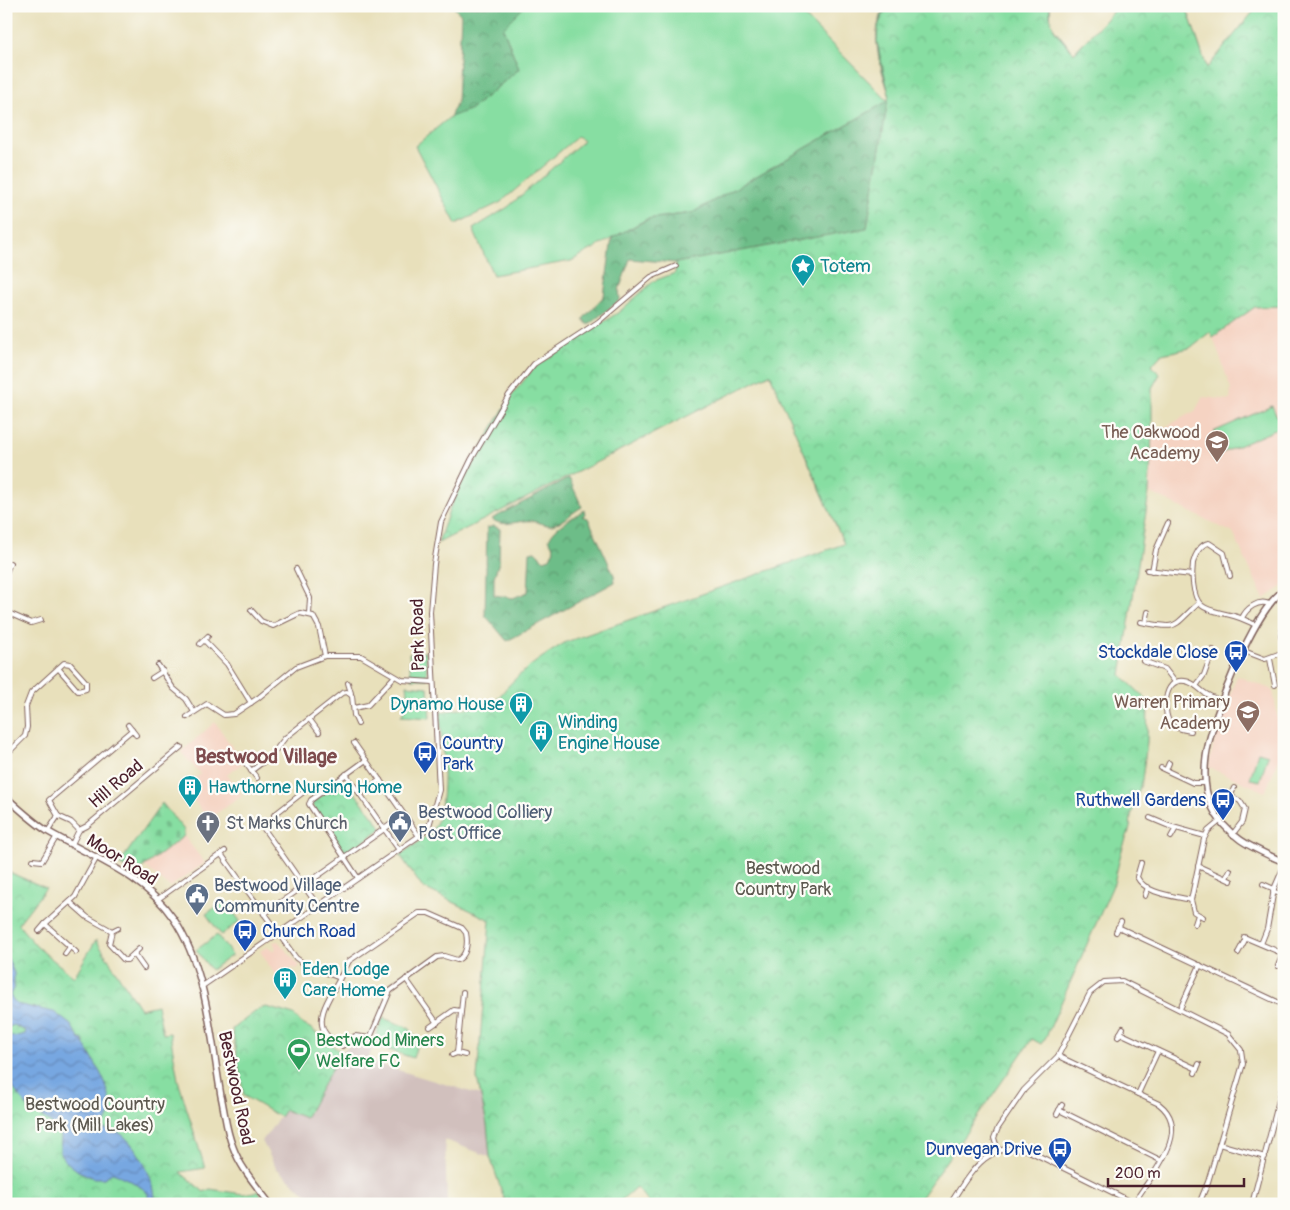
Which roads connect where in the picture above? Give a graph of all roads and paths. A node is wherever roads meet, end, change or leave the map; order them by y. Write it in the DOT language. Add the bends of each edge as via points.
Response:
graph roads {
  1 [pos="676,266"];
  2 [pos="1168,523"];
  3 [pos="1161,526"];
  4 [pos="1166,528"];
  5 [pos="10,562"];
  6 [pos="296,569"];
  7 [pos="1147,570"];
  8 [pos="1152,571"];
  9 [pos="1231,572"];
  10 [pos="6,573"];
  11 [pos="1192,575"];
  12 [pos="1284,590"];
  13 [pos="1199,603"];
  14 [pos="1268,604"];
  15 [pos="251,610"];
  16 [pos="6,612"];
  17 [pos="1148,612"];
  18 [pos="255,614"];
  19 [pos="309,614"];
  20 [pos="251,618"];
  21 [pos="1242,618"];
  22 [pos="41,620"];
  23 [pos="1141,622"];
  24 [pos="31,623"];
  25 [pos="1146,623"];
  26 [pos="1256,625"];
  27 [pos="1284,625"];
  28 [pos="31,630"];
  29 [pos="208,636"];
  30 [pos="204,640"];
  31 [pos="200,644"];
  32 [pos="1284,647"];
  33 [pos="1244,650"];
  34 [pos="1284,652"];
  35 [pos="325,656"];
  36 [pos="1216,656"];
  37 [pos="1270,659"];
  38 [pos="1144,661"];
  39 [pos="1149,663"];
  40 [pos="158,664"];
  41 [pos="58,668"];
  42 [pos="1146,669"];
  43 [pos="162,671"];
  44 [pos="394,677"];
  45 [pos="152,678"];
  46 [pos="1274,680"];
  47 [pos="1268,681"];
  48 [pos="433,682"];
  49 [pos="1175,682"];
  50 [pos="348,683"];
  51 [pos="1275,685"];
  52 [pos="1196,686"];
  53 [pos="384,690"];
  54 [pos="351,693"];
  55 [pos="388,694"];
  56 [pos="1223,700"];
  57 [pos="251,703"];
  58 [pos="354,708"];
  59 [pos="194,712"];
  60 [pos="186,717"];
  61 [pos="310,720"];
  62 [pos="1170,722"];
  63 [pos="358,724"];
  64 [pos="1164,725"];
  65 [pos="128,726"];
  66 [pos="132,730"];
  67 [pos="1185,730"];
  68 [pos="1191,731"];
  69 [pos="319,732"];
  70 [pos="136,735"];
  71 [pos="1183,735"];
  72 [pos="354,743"];
  73 [pos="181,747"];
  74 [pos="6,755"];
  75 [pos="366,760"];
  76 [pos="1169,763"];
  77 [pos="246,764"];
  78 [pos="1161,768"];
  79 [pos="1166,770"];
  80 [pos="251,771"];
  81 [pos="346,774"];
  82 [pos="257,778"];
  83 [pos="380,780"];
  84 [pos="1205,783"];
  85 [pos="1234,788"];
  86 [pos="321,792"];
  87 [pos="360,794"];
  88 [pos="1225,794"];
  89 [pos="1230,796"];
  90 [pos="6,797"];
  91 [pos="279,805"];
  92 [pos="282,810"];
  93 [pos="274,815"];
  94 [pos="404,815"];
  95 [pos="58,816"];
  96 [pos="1150,818"];
  97 [pos="1220,821"];
  98 [pos="1176,828"];
  99 [pos="384,829"];
  100 [pos="79,830"];
  101 [pos="264,830"];
  102 [pos="48,831"];
  103 [pos="1232,835"];
  104 [pos="57,836"];
  105 [pos="419,836"];
  106 [pos="1205,836"];
  107 [pos="1171,838"];
  108 [pos="72,844"];
  109 [pos="398,850"];
  110 [pos="97,857"];
  111 [pos="344,858"];
  112 [pos="33,860"];
  113 [pos="1141,862"];
  114 [pos="1284,864"];
  115 [pos="1198,866"];
  116 [pos="1139,868"];
  117 [pos="1230,870"];
  118 [pos="1144,871"];
  119 [pos="358,878"];
  120 [pos="1226,878"];
  121 [pos="1231,881"];
  122 [pos="1263,884"];
  123 [pos="304,886"];
  124 [pos="1148,888"];
  125 [pos="1273,891"];
  126 [pos="1284,894"];
  127 [pos="1144,896"];
  128 [pos="158,899"];
  129 [pos="1191,900"];
  130 [pos="70,902"];
  131 [pos="318,906"];
  132 [pos="264,914"];
  133 [pos="1120,922"];
  134 [pos="45,924"];
  135 [pos="1195,924"];
  136 [pos="1118,927"];
  137 [pos="118,928"];
  138 [pos="38,931"];
  139 [pos="112,931"];
  140 [pos="1116,932"];
  141 [pos="278,934"];
  142 [pos="1261,944"];
  143 [pos="70,947"];
  144 [pos="140,949"];
  145 [pos="76,952"];
  146 [pos="1238,953"];
  147 [pos="65,954"];
  148 [pos="134,954"];
  149 [pos="1284,954"];
  150 [pos="1200,965"];
  151 [pos="1278,966"];
  152 [pos="144,968"];
  153 [pos="340,978"];
  154 [pos="406,979"];
  155 [pos="201,987"];
  156 [pos="463,992"];
  157 [pos="204,998"];
  158 [pos="1284,1005"];
  159 [pos="1180,1010"];
  160 [pos="461,1011"];
  161 [pos="437,1023"];
  162 [pos="430,1027"];
  163 [pos="1123,1028"];
  164 [pos="1158,1051"];
  165 [pos="465,1055"];
  166 [pos="1058,1056"];
  167 [pos="1199,1064"];
  168 [pos="1284,1081"];
  169 [pos="1138,1094"];
  170 [pos="1281,1098"];
  171 [pos="1062,1105"];
  172 [pos="1219,1144"];
  173 [pos="998,1151"];
  174 [pos="1265,1157"];
  175 [pos="1160,1160"];
  176 [pos="1134,1203"];
  177 [pos="270,1204"];
  178 [pos="950,1204"];
  179 [pos="1199,1204"];
  180 [pos="1252,1204"];
  1 -- 48 [label="street, Park Road" via="651,277 598,322 534,364 509,395 471,460 441,522 437,540 430,612"];
  2 -- 4 [label="street"];
  3 -- 4 [label="street"];
  4 -- 8 [label="street" via="1156,550"];
  5 -- 10 [label="street"];
  6 -- 19 [label="street" via="310,598"];
  7 -- 8 [label="street"];
  8 -- 11 [label="street"];
  9 -- 11 [label="street" via="1224,553 1206,541 1197,554"];
  11 -- 13 [label="street"];
  12 -- 14 [label="main road"];
  13 -- 21 [label="street" via="1212,611"];
  13 -- 25 [label="street" via="1174,626"];
  14 -- 21 [label="street" via="1260,602 1248,609"];
  14 -- 26 [label="main road"];
  15 -- 18 [label="street"];
  16 -- 24 [label="street"];
  17 -- 25 [label="street"];
  18 -- 19 [label="street" via="264,624 273,626 300,613"];
  18 -- 20 [label="street"];
  19 -- 35 [label="street" via="316,620"];
  21 -- 26 [label="street"];
  22 -- 24 [label="street"];
  23 -- 25 [label="street"];
  24 -- 28 [label="street"];
  26 -- 33 [label="main road"];
  27 -- 32 [label="street" via="1281,636"];
  29 -- 30 [label="street"];
  30 -- 31 [label="street"];
  30 -- 57 [label="street" via="227,664"];
  33 -- 37 [label="street"];
  33 -- 56 [label="main road"];
  34 -- 37 [label="street"];
  35 -- 44 [label="street" via="365,657"];
  35 -- 57 [label="street" via="296,667"];
  36 -- 52 [label="street" via="1212,652 1204,675"];
  37 -- 46 [label="street"];
  38 -- 39 [label="street"];
  39 -- 42 [label="street"];
  39 -- 49 [label="street" via="1165,669"];
  40 -- 43 [label="street"];
  41 -- 41 [label="street" via="64,663 70,664 86,682 86,689 78,691"];
  41 -- 74 [label="street" via="31,693 26,706 25,736"];
  43 -- 45 [label="street"];
  43 -- 59 [label="street"];
  44 -- 48 [label="street" via="408,682"];
  44 -- 53 [label="street"];
  46 -- 47 [label="street"];
  46 -- 51 [label="street"];
  48 -- 105 [label="street, Park Road" via="439,790 429,826"];
  49 -- 52 [label="street" via="1185,680"];
  49 -- 62 [label="street" via="1168,688 1166,697"];
  50 -- 54 [label="street"];
  52 -- 56 [label="street"];
  53 -- 55 [label="street"];
  53 -- 58 [label="street" via="368,705"];
  54 -- 58 [label="street"];
  54 -- 61 [label="street" via="342,693"];
  56 -- 84 [label="main road" via="1207,751"];
  57 -- 59 [label="street" via="229,716 207,704"];
  58 -- 63 [label="street"];
  59 -- 60 [label="street"];
  61 -- 69 [label="street"];
  61 -- 80 [label="street" via="283,739 271,756"];
  62 -- 64 [label="street"];
  62 -- 67 [label="street"];
  65 -- 66 [label="street"];
  66 -- 70 [label="street"];
  66 -- 95 [label="street" via="48,802"];
  67 -- 68 [label="street"];
  67 -- 71 [label="street"];
  72 -- 75 [label="street"];
  73 -- 100 [label="street, Hill Road"];
  75 -- 81 [label="street"];
  75 -- 83 [label="street"];
  76 -- 79 [label="street"];
  77 -- 80 [label="street"];
  78 -- 79 [label="street"];
  79 -- 84 [label="street" via="1193,783"];
  80 -- 82 [label="street"];
  81 -- 86 [label="street"];
  81 -- 87 [label="street"];
  83 -- 87 [label="street"];
  83 -- 94 [label="street"];
  84 -- 97 [label="main road" via="1210,804"];
  85 -- 89 [label="street"];
  86 -- 92 [label="street" via="310,787"];
  86 -- 111 [label="street" via="311,800 309,807"];
  87 -- 99 [label="street"];
  88 -- 89 [label="street"];
  89 -- 103 [label="street" via="1242,804 1245,811 1242,822"];
  90 -- 102 [label="main road, Moor Road"];
  91 -- 92 [label="street"];
  92 -- 93 [label="street"];
  94 -- 99 [label="street"];
  94 -- 105 [label="street"];
  95 -- 100 [label="street"];
  95 -- 102 [label="street"];
  96 -- 98 [label="street" via="1154,823"];
  97 -- 103 [label="main road"];
  97 -- 106 [label="street"];
  98 -- 106 [label="street"];
  98 -- 107 [label="street"];
  99 -- 109 [label="street"];
  99 -- 111 [label="street"];
  100 -- 108 [label="street, Hill Road"];
  101 -- 123 [label="street"];
  102 -- 104 [label="main road, Moor Road"];
  103 -- 114 [label="main road"];
  104 -- 108 [label="main road, Moor Road"];
  104 -- 112 [label="street" via="42,860"];
  105 -- 109 [label="street, Park Road"];
  106 -- 115 [label="street"];
  108 -- 110 [label="main road, Moor Road"];
  109 -- 119 [label="street, Park Road"];
  110 -- 128 [label="main road, Moor Road"];
  110 -- 130 [label="street"];
  111 -- 119 [label="street"];
  111 -- 123 [label="street"];
  113 -- 116 [label="street"];
  114 -- 125 [label="street"];
  115 -- 120 [label="street"];
  115 -- 129 [label="street"];
  116 -- 118 [label="street"];
  116 -- 124 [label="street" via="1139,880"];
  117 -- 120 [label="street"];
  119 -- 131 [label="street, Park Road"];
  120 -- 121 [label="street"];
  122 -- 125 [label="street"];
  123 -- 131 [label="street"];
  123 -- 132 [label="street"];
  124 -- 127 [label="street"];
  124 -- 129 [label="street"];
  125 -- 126 [label="street"];
  125 -- 142 [label="street" via="1268,929"];
  128 -- 132 [label="street" via="223,852"];
  128 -- 155 [label="main road, Moor Road" via="180,929"];
  129 -- 135 [label="street" via="1192,909 1200,916"];
  130 -- 134 [label="street"];
  130 -- 139 [label="street" via="87,918"];
  131 -- 141 [label="street, Park Road"];
  132 -- 141 [label="street"];
  133 -- 136 [label="street"];
  134 -- 138 [label="street"];
  134 -- 143 [label="street"];
  136 -- 140 [label="street"];
  136 -- 150 [label="street"];
  137 -- 139 [label="street"];
  139 -- 148 [label="street" via="109,944 124,960"];
  141 -- 153 [label="street" via="301,962"];
  141 -- 155 [label="street, Park Road"];
  142 -- 146 [label="street" via="1245,937"];
  142 -- 149 [label="street"];
  143 -- 145 [label="street"];
  143 -- 147 [label="street"];
  144 -- 148 [label="street"];
  148 -- 152 [label="street"];
  149 -- 151 [label="street"];
  150 -- 158 [label="street"];
  150 -- 159 [label="street"];
  153 -- 154 [label="street" via="322,1021 325,1032 342,1046 352,1037 370,1038 388,993"];
  153 -- 154 [label="street" via="349,961 419,913 428,913 464,930 467,936 463,957 457,960 437,957"];
  154 -- 161 [label="street"];
  155 -- 157 [label="main road, Moor Road"];
  156 -- 160 [label="street"];
  157 -- 177 [label="main road, Bestwood Road" via="232,1144 246,1173"];
  159 -- 166 [label="street" via="1126,983 1104,982 1087,996"];
  159 -- 172 [label="street" via="1228,1034 1241,1050 1243,1064"];
  160 -- 161 [label="street" via="454,1010"];
  160 -- 165 [label="street" via="454,1054"];
  161 -- 162 [label="street"];
  163 -- 164 [label="street" via="1119,1035"];
  164 -- 167 [label="street" via="1196,1071"];
  164 -- 169 [label="street"];
  166 -- 169 [label="street"];
  166 -- 173 [label="street" via="1024,1090 998,1128 994,1138"];
  168 -- 170 [label="street"];
  169 -- 175 [label="street" via="1164,1108 1172,1121 1173,1138"];
  170 -- 174 [label="street"];
  171 -- 175 [label="street" via="1058,1112"];
  172 -- 174 [label="street"];
  172 -- 179 [label="street"];
  173 -- 176 [label="street" via="1015,1148 1029,1151"];
  173 -- 178 [label="street" via="984,1157 974,1167"];
  174 -- 180 [label="street"];
  175 -- 176 [label="street"];
}
